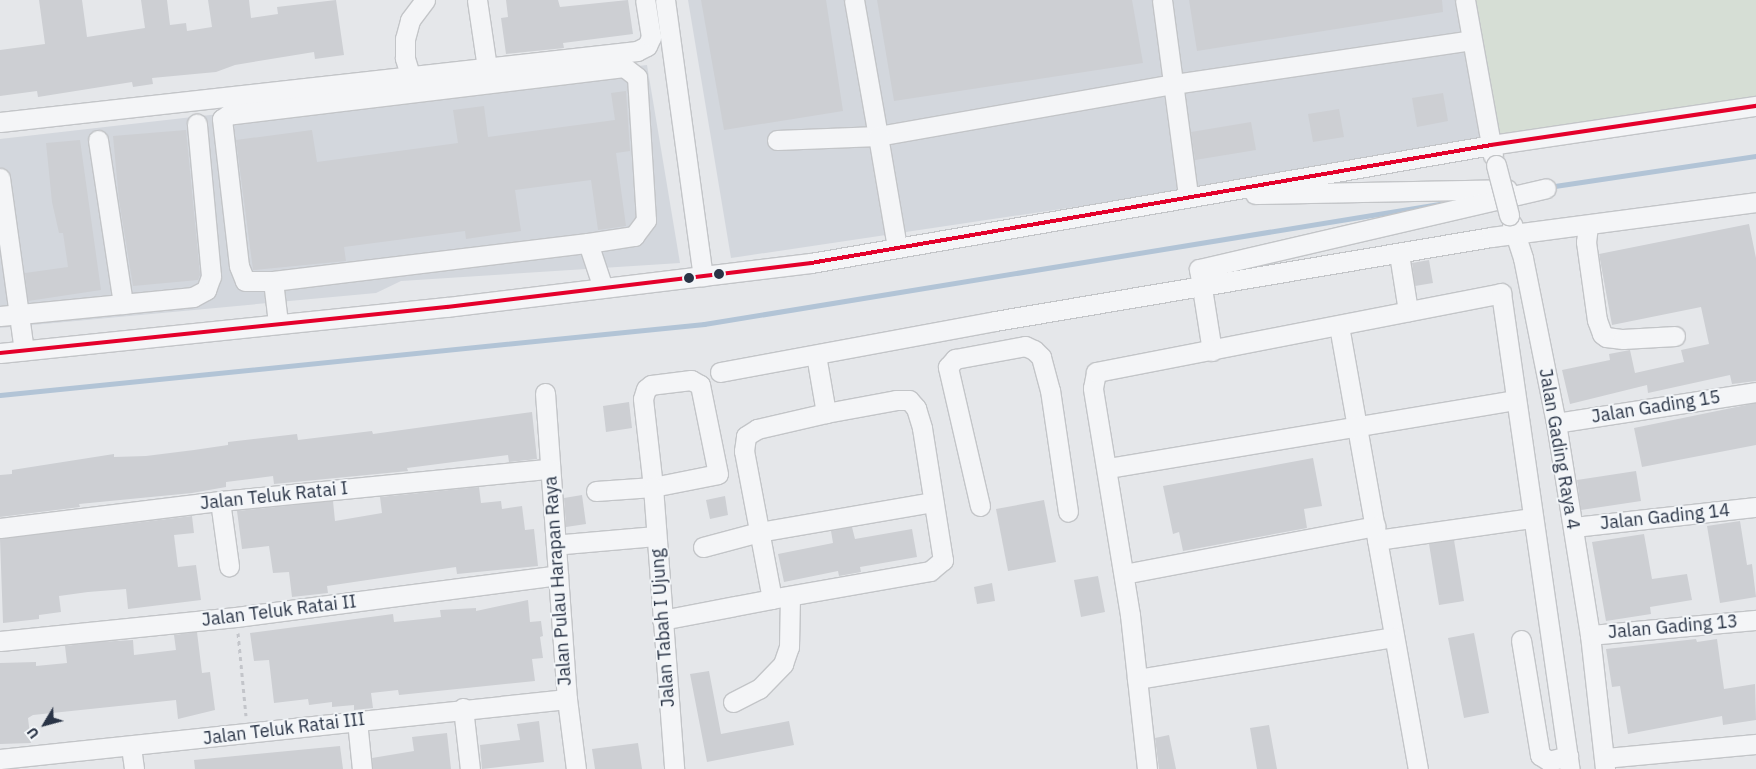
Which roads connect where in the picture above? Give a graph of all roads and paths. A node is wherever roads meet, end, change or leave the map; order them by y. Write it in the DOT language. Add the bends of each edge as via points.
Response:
graph roads {
  1 [pos="425,0"];
  2 [pos="477,0"];
  3 [pos="645,0"];
  4 [pos="665,0"];
  5 [pos="854,0"];
  6 [pos="1162,0"];
  7 [pos="1464,0"];
  8 [pos="1472,40"];
  9 [pos="486,68"];
  10 [pos="410,78"];
  11 [pos="1174,84"];
  12 [pos="1756,106"];
  13 [pos="0,122"];
  14 [pos="197,124"];
  15 [pos="878,136"];
  16 [pos="98,140"];
  17 [pos="777,140"];
  18 [pos="1491,145"];
  19 [pos="0,178"];
  20 [pos="1188,196"];
  21 [pos="1756,202"];
  22 [pos="1588,226"];
  23 [pos="1515,235"];
  24 [pos="588,243"];
  25 [pos="897,247"];
  26 [pos="1400,254"];
  27 [pos="702,276"];
  28 [pos="1201,279"];
  29 [pos="274,281"];
  30 [pos="603,288"];
  31 [pos="123,304"];
  32 [pos="1408,311"];
  33 [pos="19,314"];
  34 [pos="0,316"];
  35 [pos="995,321"];
  36 [pos="278,323"];
  37 [pos="1339,326"];
  38 [pos="1675,336"];
  39 [pos="24,350"];
  40 [pos="996,350"];
  41 [pos="1212,352"];
  42 [pos="0,353"];
  43 [pos="816,355"];
  44 [pos="720,372"];
  45 [pos="1756,392"];
  46 [pos="545,393"];
  47 [pos="1515,400"];
  48 [pos="826,413"];
  49 [pos="1556,422"];
  50 [pos="1358,429"];
  51 [pos="1108,468"];
  52 [pos="549,469"];
  53 [pos="653,487"];
  54 [pos="596,491"];
  55 [pos="220,501"];
  56 [pos="933,502"];
  57 [pos="980,506"];
  58 [pos="1756,507"];
  59 [pos="1068,512"];
  60 [pos="1532,518"];
  61 [pos="1574,527"];
  62 [pos="0,528"];
  63 [pos="759,532"];
  64 [pos="1376,533"];
  65 [pos="656,536"];
  66 [pos="564,544"];
  67 [pos="703,547"];
  68 [pos="229,566"];
  69 [pos="1124,574"];
  70 [pos="558,575"];
  71 [pos="781,598"];
  72 [pos="236,617"];
  73 [pos="662,620"];
  74 [pos="1756,620"];
  75 [pos="1590,635"];
  76 [pos="1393,637"];
  77 [pos="1521,640"];
  78 [pos="0,641"];
  79 [pos="1136,679"];
  80 [pos="567,699"];
  81 [pos="733,702"];
  82 [pos="463,708"];
  83 [pos="357,721"];
  84 [pos="248,734"];
  85 [pos="1756,744"];
  86 [pos="131,747"];
  87 [pos="0,759"];
  88 [pos="1569,762"];
  89 [pos="28,763"];
  90 [pos="1605,764"];
  91 [pos="134,769"];
  92 [pos="362,769"];
  93 [pos="470,769"];
  94 [pos="576,769"];
  95 [pos="674,769"];
  96 [pos="1147,769"];
  97 [pos="1418,769"];
  1 -- 10 [label="street" via="410,20 405,38"];
  2 -- 9 [label="street"];
  3 -- 9 [label="street" via="651,37 647,46 637,51"];
  4 -- 27 [label="street"];
  5 -- 15 [label="street"];
  6 -- 11 [label="street"];
  7 -- 8 [label="street, Jalan Gading Raya 4"];
  8 -- 11 [label="street"];
  8 -- 18 [label="street, Jalan Gading Raya 4"];
  9 -- 10 [label="street"];
  10 -- 13 [label="street" via="199,97"];
  11 -- 15 [label="street"];
  11 -- 20 [label="street"];
  12 -- 18 [label="street"];
  14 -- 31 [label="street" via="211,276 206,290 193,297"];
  15 -- 17 [label="street"];
  15 -- 25 [label="street"];
  16 -- 31 [label="street"];
  18 -- 20 [label="street"];
  18 -- 23 [label="street, Jalan Gading Raya 4, bridge"];
  19 -- 33 [label="street"];
  20 -- 25 [label="street"];
  20 -- 28 [label="street" via="1546,188"];
  21 -- 22 [label="street"];
  22 -- 23 [label="street"];
  22 -- 38 [label="street" via="1586,242 1597,320 1602,334 1622,339"];
  23 -- 26 [label="street"];
  23 -- 49 [label="street, Jalan Gading Raya 4"];
  24 -- 29 [label="street"];
  24 -- 29 [label="street" via="634,236 646,220 637,77 624,67 224,116 221,126 241,278 250,282"];
  24 -- 30 [label="street"];
  25 -- 27 [label="street" via="811,263"];
  26 -- 28 [label="street"];
  26 -- 32 [label="street"];
  27 -- 30 [label="street"];
  28 -- 35 [label="street"];
  28 -- 41 [label="street"];
  29 -- 36 [label="street"];
  30 -- 36 [label="street"];
  31 -- 33 [label="street"];
  32 -- 37 [label="street"];
  32 -- 47 [label="street" via="1501,293"];
  33 -- 34 [label="street"];
  33 -- 39 [label="street"];
  35 -- 40 [label="street"];
  35 -- 43 [label="street"];
  36 -- 39 [label="street"];
  37 -- 41 [label="street"];
  37 -- 50 [label="street"];
  39 -- 42 [label="street"];
  40 -- 57 [label="street" via="954,359 948,367"];
  40 -- 59 [label="street" via="1025,346 1040,357 1050,390"];
  41 -- 51 [label="street" via="1096,372 1093,388"];
  43 -- 44 [label="street"];
  43 -- 48 [label="street"];
  45 -- 49 [label="street, Jalan Gading 15"];
  46 -- 52 [label="street, Jalan Pulau Harapan Raya"];
  47 -- 50 [label="street"];
  47 -- 60 [label="street"];
  48 -- 56 [label="street" via="909,400 916,408 922,428"];
  48 -- 63 [label="street" via="757,429 746,436 744,451"];
  49 -- 61 [label="street, Jalan Gading Raya 4"];
  50 -- 51 [label="street"];
  50 -- 64 [label="street"];
  51 -- 69 [label="street"];
  52 -- 55 [label="street, Jalan Teluk Ratai I"];
  52 -- 70 [label="street, Jalan Pulau Harapan Raya"];
  53 -- 53 [label="street, Jalan Tabah I Ujung" via="718,474 703,392 691,380 651,385 646,389 643,399"];
  53 -- 54 [label="street"];
  53 -- 65 [label="street, Jalan Tabah I Ujung"];
  55 -- 62 [label="street, Jalan Teluk Ratai I"];
  55 -- 68 [label="street"];
  56 -- 63 [label="street"];
  56 -- 71 [label="street" via="943,560 939,567"];
  58 -- 61 [label="street, Jalan Gading 14"];
  60 -- 64 [label="street"];
  60 -- 88 [label="street"];
  61 -- 75 [label="street, Jalan Gading Raya 4"];
  63 -- 67 [label="street"];
  63 -- 71 [label="street"];
  64 -- 69 [label="street"];
  64 -- 76 [label="street"];
  65 -- 66 [label="street"];
  65 -- 73 [label="street, Jalan Tabah I Ujung"];
  69 -- 79 [label="street"];
  70 -- 72 [label="street, Jalan Teluk Ratai II"];
  70 -- 80 [label="street, Jalan Pulau Harapan Raya"];
  71 -- 73 [label="street"];
  71 -- 81 [label="street" via="788,647 783,664 759,689"];
  72 -- 78 [label="street, Jalan Teluk Ratai II"];
  72 -- 84 [label="path"];
  73 -- 95 [label="street, Jalan Tabah I Ujung"];
  74 -- 75 [label="street, Jalan Gading 13"];
  75 -- 90 [label="street, Jalan Gading Raya 4"];
  76 -- 79 [label="street"];
  76 -- 97 [label="street"];
  77 -- 88 [label="street" via="1540,755 1548,761"];
  79 -- 96 [label="street"];
  80 -- 82 [label="street, Jalan Teluk Ratai III"];
  80 -- 94 [label="street, Jalan Pulau Harapan Raya"];
  82 -- 83 [label="street, Jalan Teluk Ratai III"];
  82 -- 93 [label="street"];
  83 -- 84 [label="street, Jalan Teluk Ratai III"];
  83 -- 92 [label="street"];
  84 -- 86 [label="street, Jalan Teluk Ratai III"];
  85 -- 90 [label="street"];
  86 -- 89 [label="street, Jalan Teluk Ratai III"];
  86 -- 91 [label="street"];
  87 -- 89 [label="street, Jalan Teluk Ratai III"];
}
